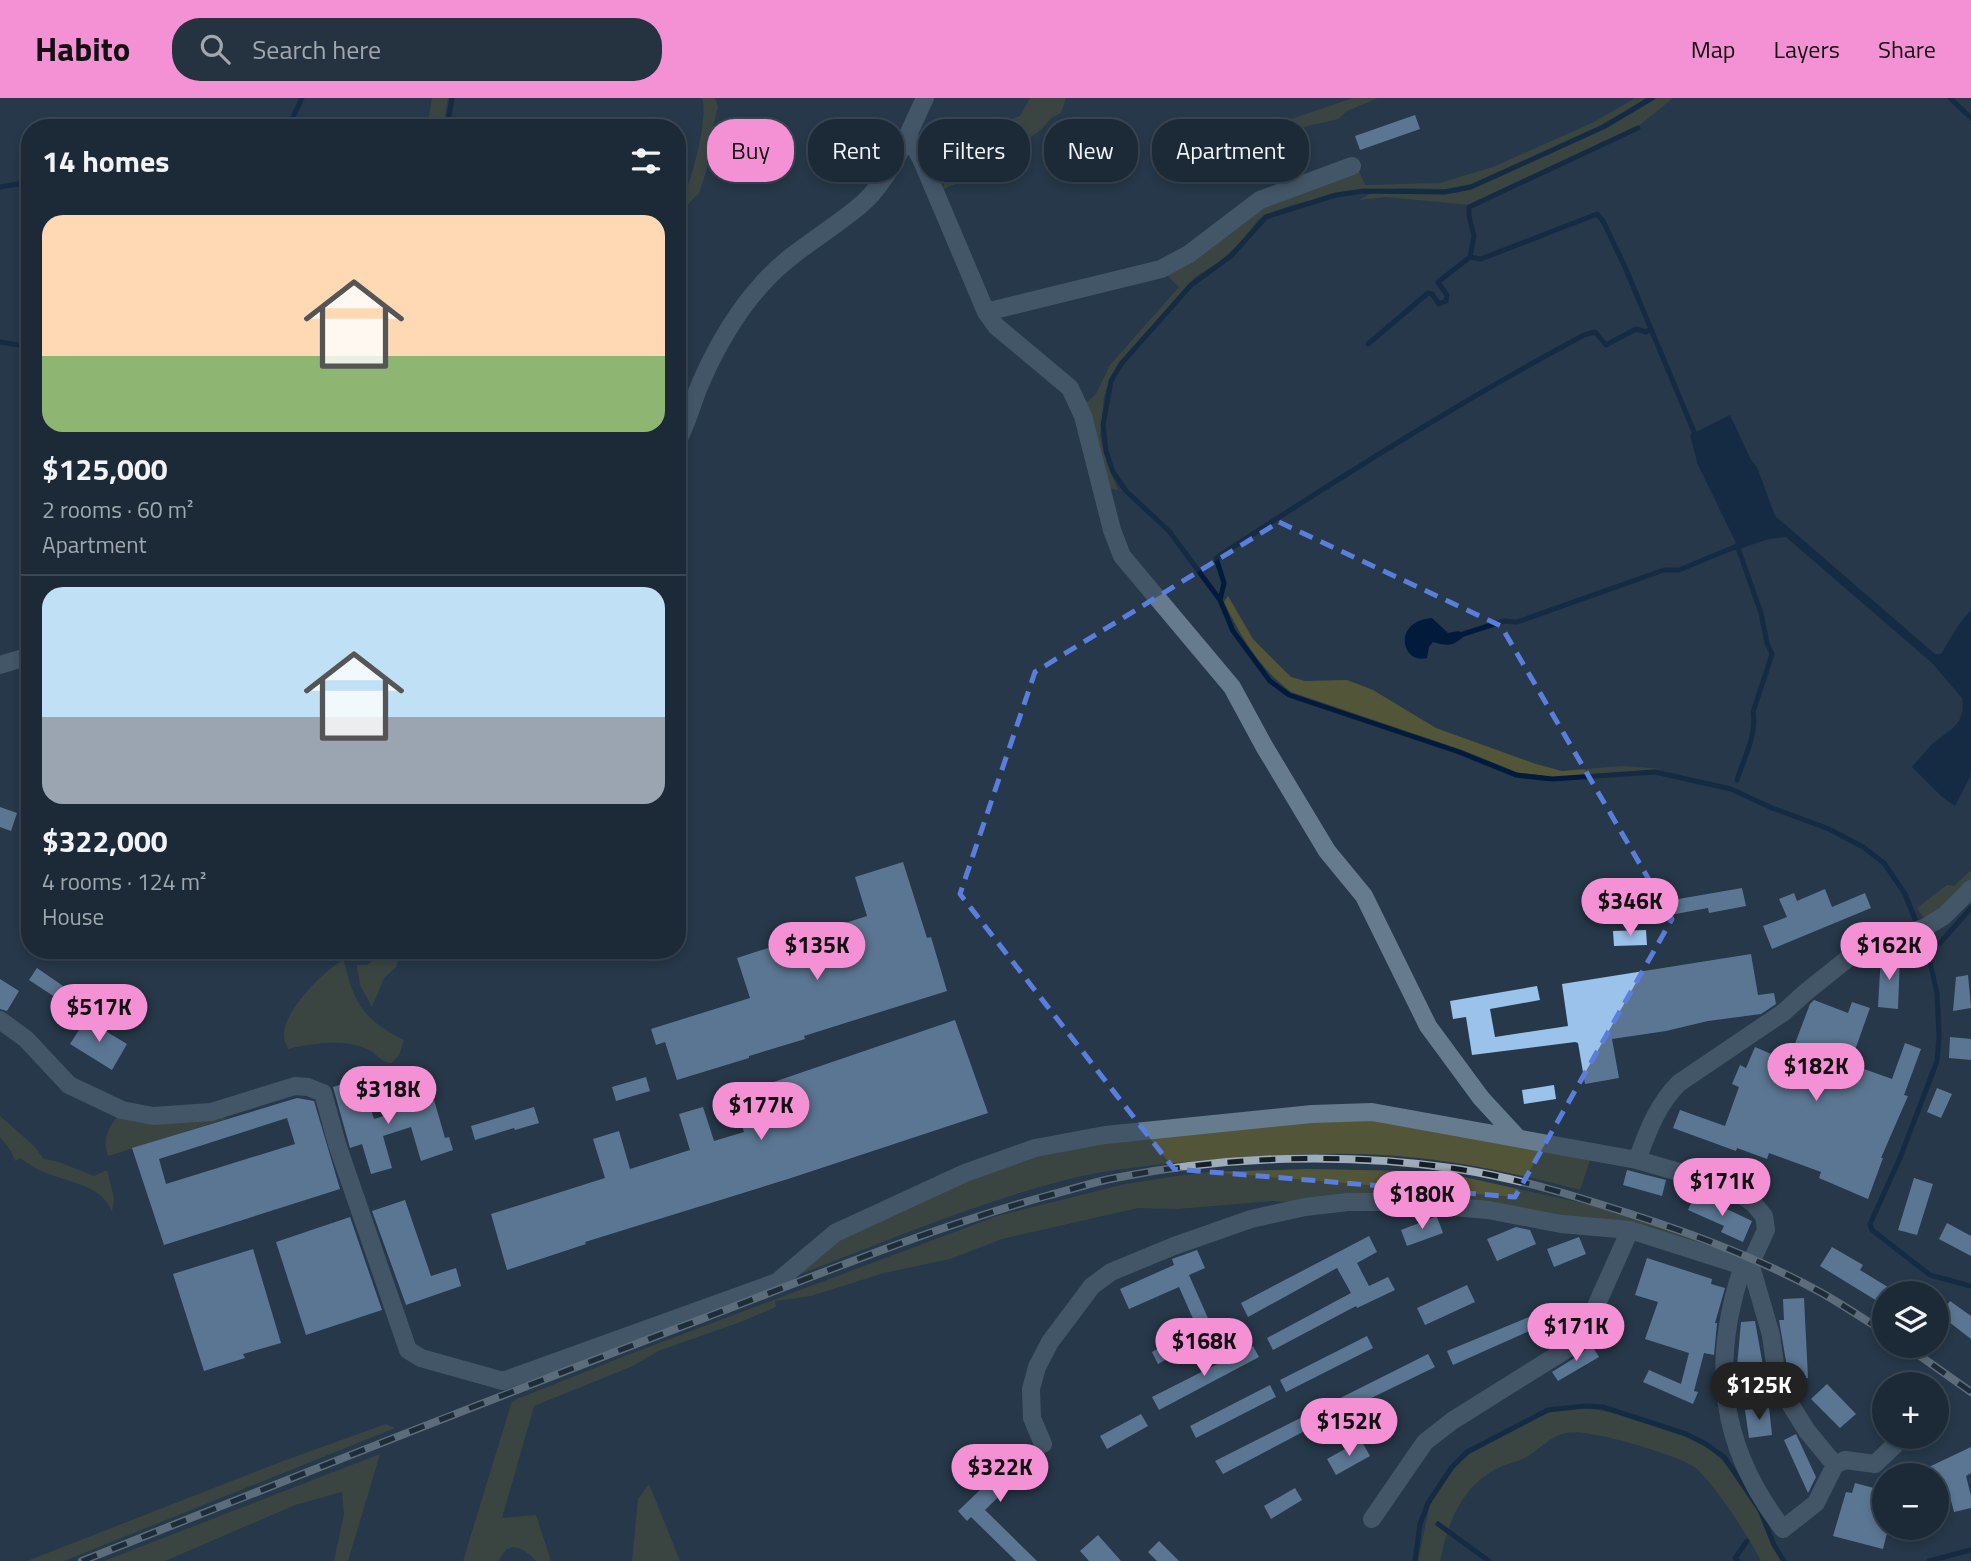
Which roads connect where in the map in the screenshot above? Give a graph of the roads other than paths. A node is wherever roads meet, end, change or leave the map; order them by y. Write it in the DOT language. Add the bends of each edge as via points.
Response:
graph roads {
  1 [pos="925,98"];
  2 [pos="908,135"];
  3 [pos="1352,166"];
  4 [pos="986,312"];
  5 [pos="686,424"];
  6 [pos="21,659"];
  7 [pos="0,665"];
  8 [pos="1971,889"];
  9 [pos="0,1020"];
  10 [pos="1517,1137"];
  11 [pos="1637,1160"];
  12 [pos="1630,1230"];
  13 [pos="1747,1264"];
  14 [pos="1043,1444"];
  15 [pos="1892,1449"];
  16 [pos="1835,1465"];
  17 [pos="1372,1519"];
  1 -- 2 [label="street"];
  2 -- 4 [label="street"];
  2 -- 5 [label="street" via="865,201 781,265 747,303 700,383"];
  3 -- 4 [label="street" via="1259,200 1189,254 1161,269"];
  4 -- 10 [label="street" via="996,326 1070,388 1083,416 1122,556 1232,687 1327,851 1364,896 1428,1026 1481,1098"];
  6 -- 7 [label="street"];
  8 -- 11 [label="street" via="1924,929 1856,952 1784,1012 1679,1083 1651,1121"];
  9 -- 10 [label="street" via="26,1039 69,1085 122,1110 153,1116 211,1112 295,1086 323,1093 408,1350 421,1358 503,1381 777,1282 835,1233 965,1173 1035,1148 1105,1135 1372,1112"];
  10 -- 11 [label="street"];
  11 -- 13 [label="street" via="1728,1186 1753,1203 1764,1216 1766,1230"];
  12 -- 13 [label="street"];
  12 -- 14 [label="street" via="1561,1224 1488,1210 1348,1202 1251,1219 1174,1246 1111,1272 1092,1286 1049,1342 1031,1388 1032,1418"];
  12 -- 17 [label="street" via="1588,1324 1574,1344 1425,1442"];
  13 -- 16 [label="street" via="1771,1335 1782,1391"];
  13 -- 16 [label="street" via="1731,1304 1723,1361 1727,1407 1742,1461 1783,1529 1816,1503"];
  15 -- 16 [label="street" via="1875,1464 1845,1460"];
}
